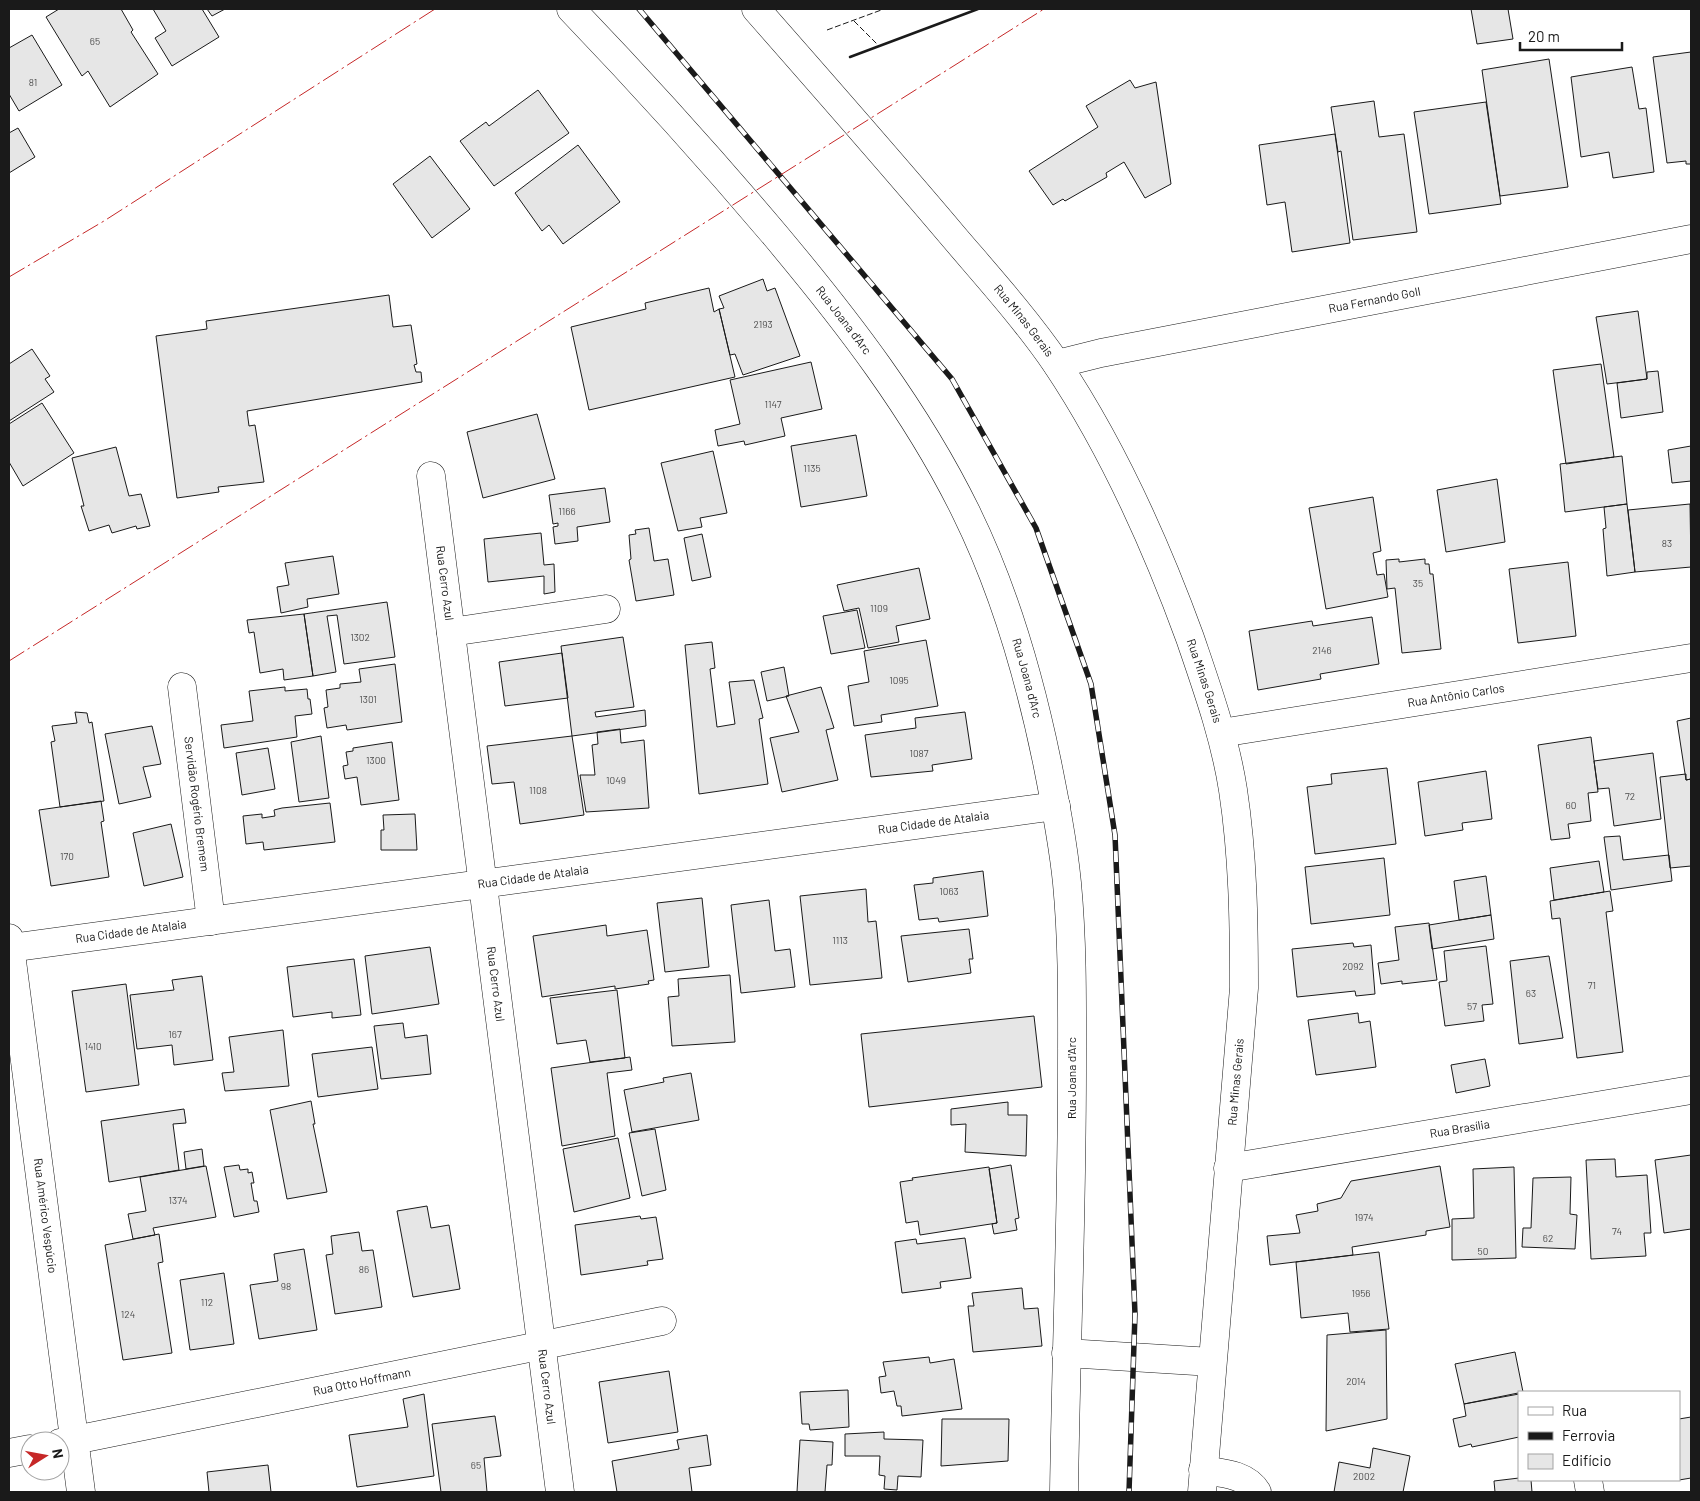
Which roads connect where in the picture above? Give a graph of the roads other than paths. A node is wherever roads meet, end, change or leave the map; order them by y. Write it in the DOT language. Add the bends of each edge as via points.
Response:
graph roads {
  1 [pos="571,9"];
  2 [pos="756,9"];
  3 [pos="1691,239"];
  4 [pos="1057,364"];
  5 [pos="431,476"];
  6 [pos="606,609"];
  7 [pos="451,632"];
  8 [pos="1691,658"];
  9 [pos="182,687"];
  10 [pos="1221,733"];
  11 [pos="1056,806"];
  12 [pos="483,884"];
  13 [pos="211,921"];
  14 [pos="9,943"];
  15 [pos="1691,1090"];
  16 [pos="1228,1168"];
  17 [pos="662,1321"];
  18 [pos="542,1345"];
  19 [pos="1066,1353"];
  20 [pos="1212,1362"];
  21 [pos="66,1431"];
  22 [pos="70,1440"];
  23 [pos="70,1452"];
  24 [pos="1203,1481"];
  25 [pos="81,1492"];
  26 [pos="560,1492"];
  27 [pos="1064,1492"];
  28 [pos="1257,1492"];
  1 -- 11 [label="street, Rua Joana d'Arc" via="688,133 833,303 925,437 966,512 1006,606 1038,716"];
  2 -- 4 [label="street, Rua Minas Gerais" via="909,182 1018,311"];
  3 -- 4 [label="street, Rua Fernando Goll"];
  4 -- 10 [label="street, Rua Minas Gerais" via="1111,455 1168,578 1210,692"];
  5 -- 7 [label="street, Rua Cerro Azul"];
  6 -- 7 [label="street"];
  7 -- 12 [label="street, Rua Cerro Azul"];
  8 -- 10 [label="street, Rua Antônio Carlos"];
  9 -- 13 [label="street, Servidão Rogério Bremem"];
  10 -- 16 [label="street, Rua Minas Gerais" via="1233,788 1240,844 1244,917 1244,988"];
  11 -- 12 [label="street, Rua Cidade de Atalaia"];
  11 -- 19 [label="street, Rua Joana d'Arc" via="1067,884 1072,976"];
  12 -- 13 [label="street, Rua Cidade de Atalaia"];
  12 -- 18 [label="street, Rua Cerro Azul"];
  13 -- 14 [label="street, Rua Cidade de Atalaia"];
  14 -- 21 [label="street, Rua Américo Vespúcio"];
  15 -- 16 [label="street, Rua Brasília"];
  16 -- 20 [label="street, Rua Minas Gerais"];
  17 -- 18 [label="street, Rua Otto Hoffmann"];
  18 -- 22 [label="street, Rua Otto Hoffmann"];
  18 -- 26 [label="street, Rua Cerro Azul"];
  19 -- 20 [label="street"];
  19 -- 27 [label="street, Rua Joana d'Arc"];
  20 -- 24 [label="street, Rua Minas Gerais"];
  23 -- 25 [label="street, Rua Américo Vespúcio"];
  24 -- 28 [label="street" via="1237,1476 1253,1485"];
}
